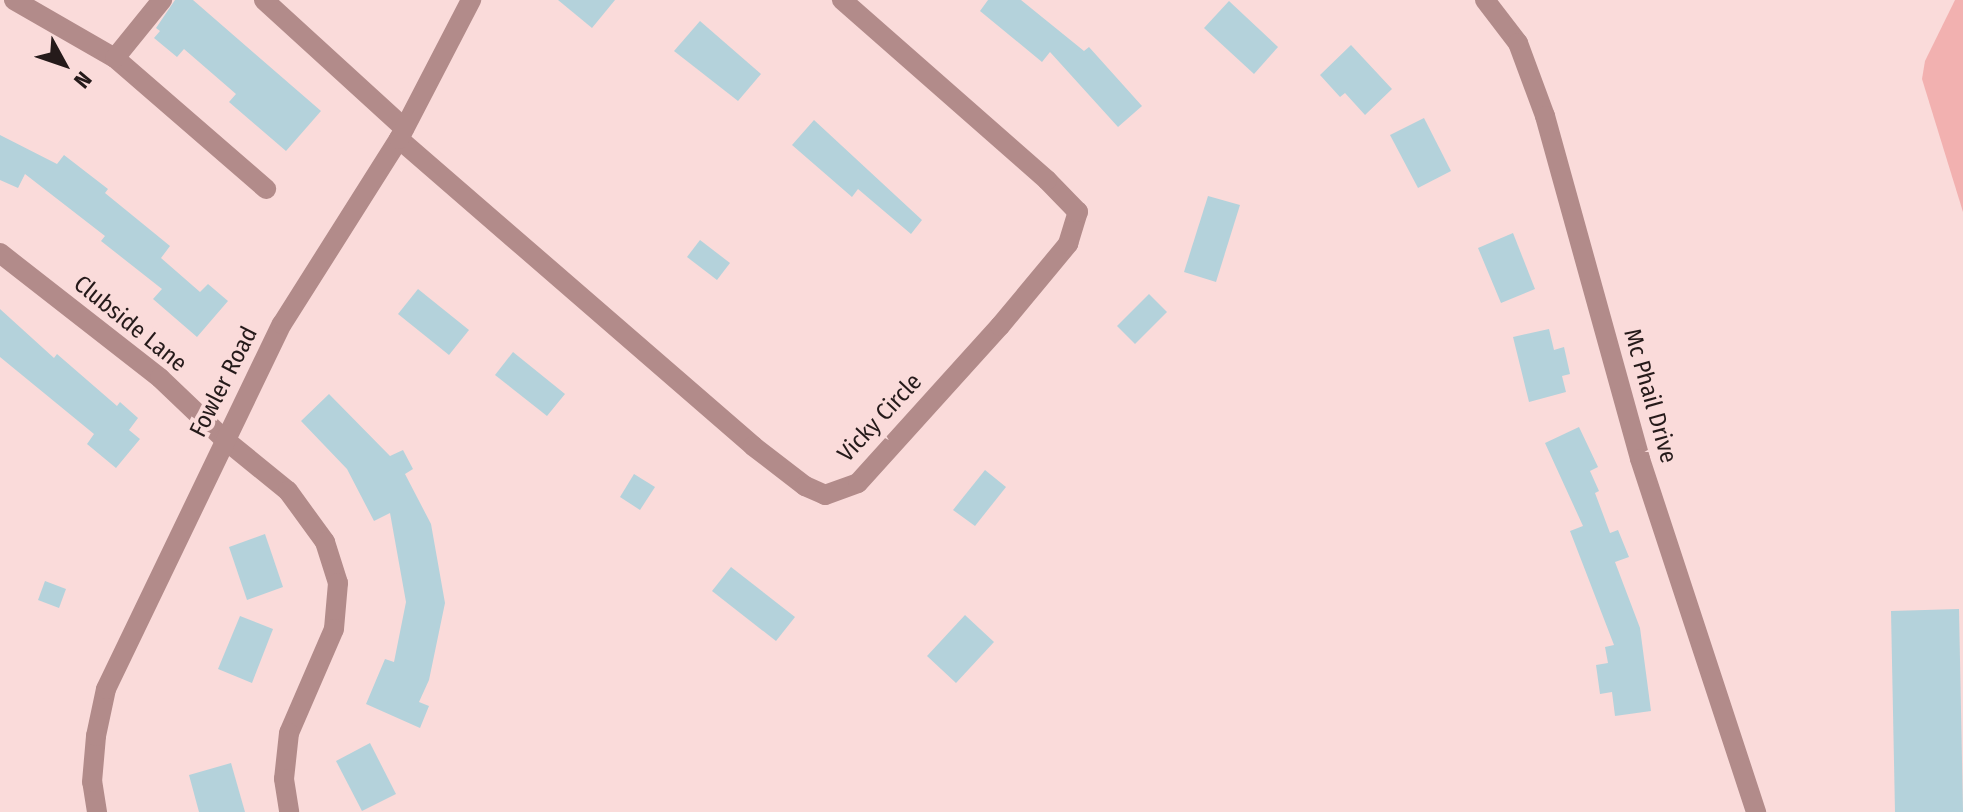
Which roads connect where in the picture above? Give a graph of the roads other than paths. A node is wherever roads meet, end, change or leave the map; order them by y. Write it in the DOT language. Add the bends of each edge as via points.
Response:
graph roads {
  1 [pos="14,0"];
  2 [pos="162,0"];
  3 [pos="264,0"];
  4 [pos="471,0"];
  5 [pos="842,0"];
  6 [pos="1485,0"];
  7 [pos="115,58"];
  8 [pos="402,133"];
  9 [pos="266,189"];
  10 [pos="0,253"];
  11 [pos="224,439"];
  12 [pos="97,812"];
  13 [pos="289,812"];
  14 [pos="1756,812"];
  1 -- 7 [label="street"];
  2 -- 7 [label="street"];
  3 -- 8 [label="street"];
  4 -- 8 [label="street, Fowler Road"];
  5 -- 8 [label="street, Vicky Circle" via="1078,212 1068,244 1000,326 858,483 825,495 753,446"];
  6 -- 14 [label="street, Mc Phail Drive" via="1518,43 1545,116 1640,459"];
  7 -- 9 [label="street"];
  8 -- 11 [label="street, Fowler Road" via="282,324"];
  10 -- 11 [label="street, Clubside Lane" via="160,378"];
  11 -- 12 [label="street, Fowler Road" via="106,689 92,782"];
  11 -- 13 [label="street, Clubside Lane" via="288,491 325,542 338,583 334,629 289,733 284,779"];
}
